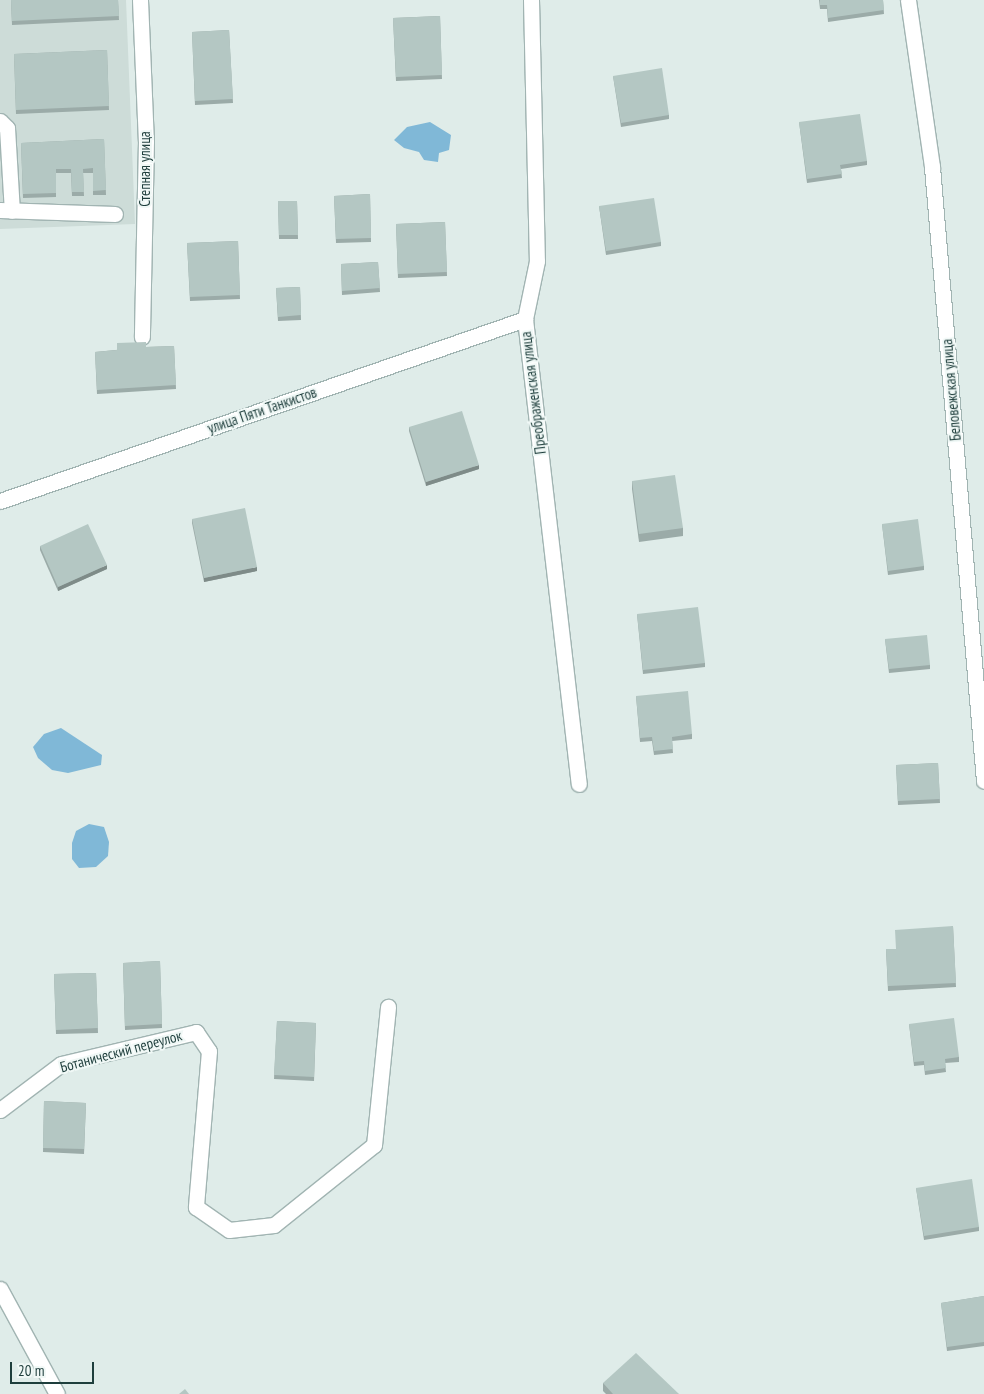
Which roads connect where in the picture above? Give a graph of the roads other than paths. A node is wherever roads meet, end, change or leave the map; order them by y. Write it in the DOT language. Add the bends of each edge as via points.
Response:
graph roads {
  1 [pos="140,0"];
  2 [pos="531,0"];
  3 [pos="908,0"];
  4 [pos="0,121"];
  5 [pos="6,210"];
  6 [pos="115,214"];
  7 [pos="525,319"];
  8 [pos="142,337"];
  9 [pos="0,501"];
  10 [pos="984,781"];
  11 [pos="579,784"];
  12 [pos="388,1007"];
  13 [pos="0,1110"];
  14 [pos="0,1289"];
  15 [pos="57,1394"];
  1 -- 8 [label="street, Степная улица" via="146,141"];
  2 -- 7 [label="street, Преображенская улица" via="537,261"];
  3 -- 10 [label="street, Беловежская улица" via="932,167"];
  4 -- 5 [label="street" via="7,128"];
  5 -- 6 [label="street"];
  7 -- 9 [label="street, улица Пяти Танкистов"];
  7 -- 11 [label="street, Преображенская улица"];
  12 -- 13 [label="street, Ботанический переулок" via="374,1145 274,1225 229,1230 196,1208 209,1051 196,1032 61,1064"];
  14 -- 15 [label="street"];
}
